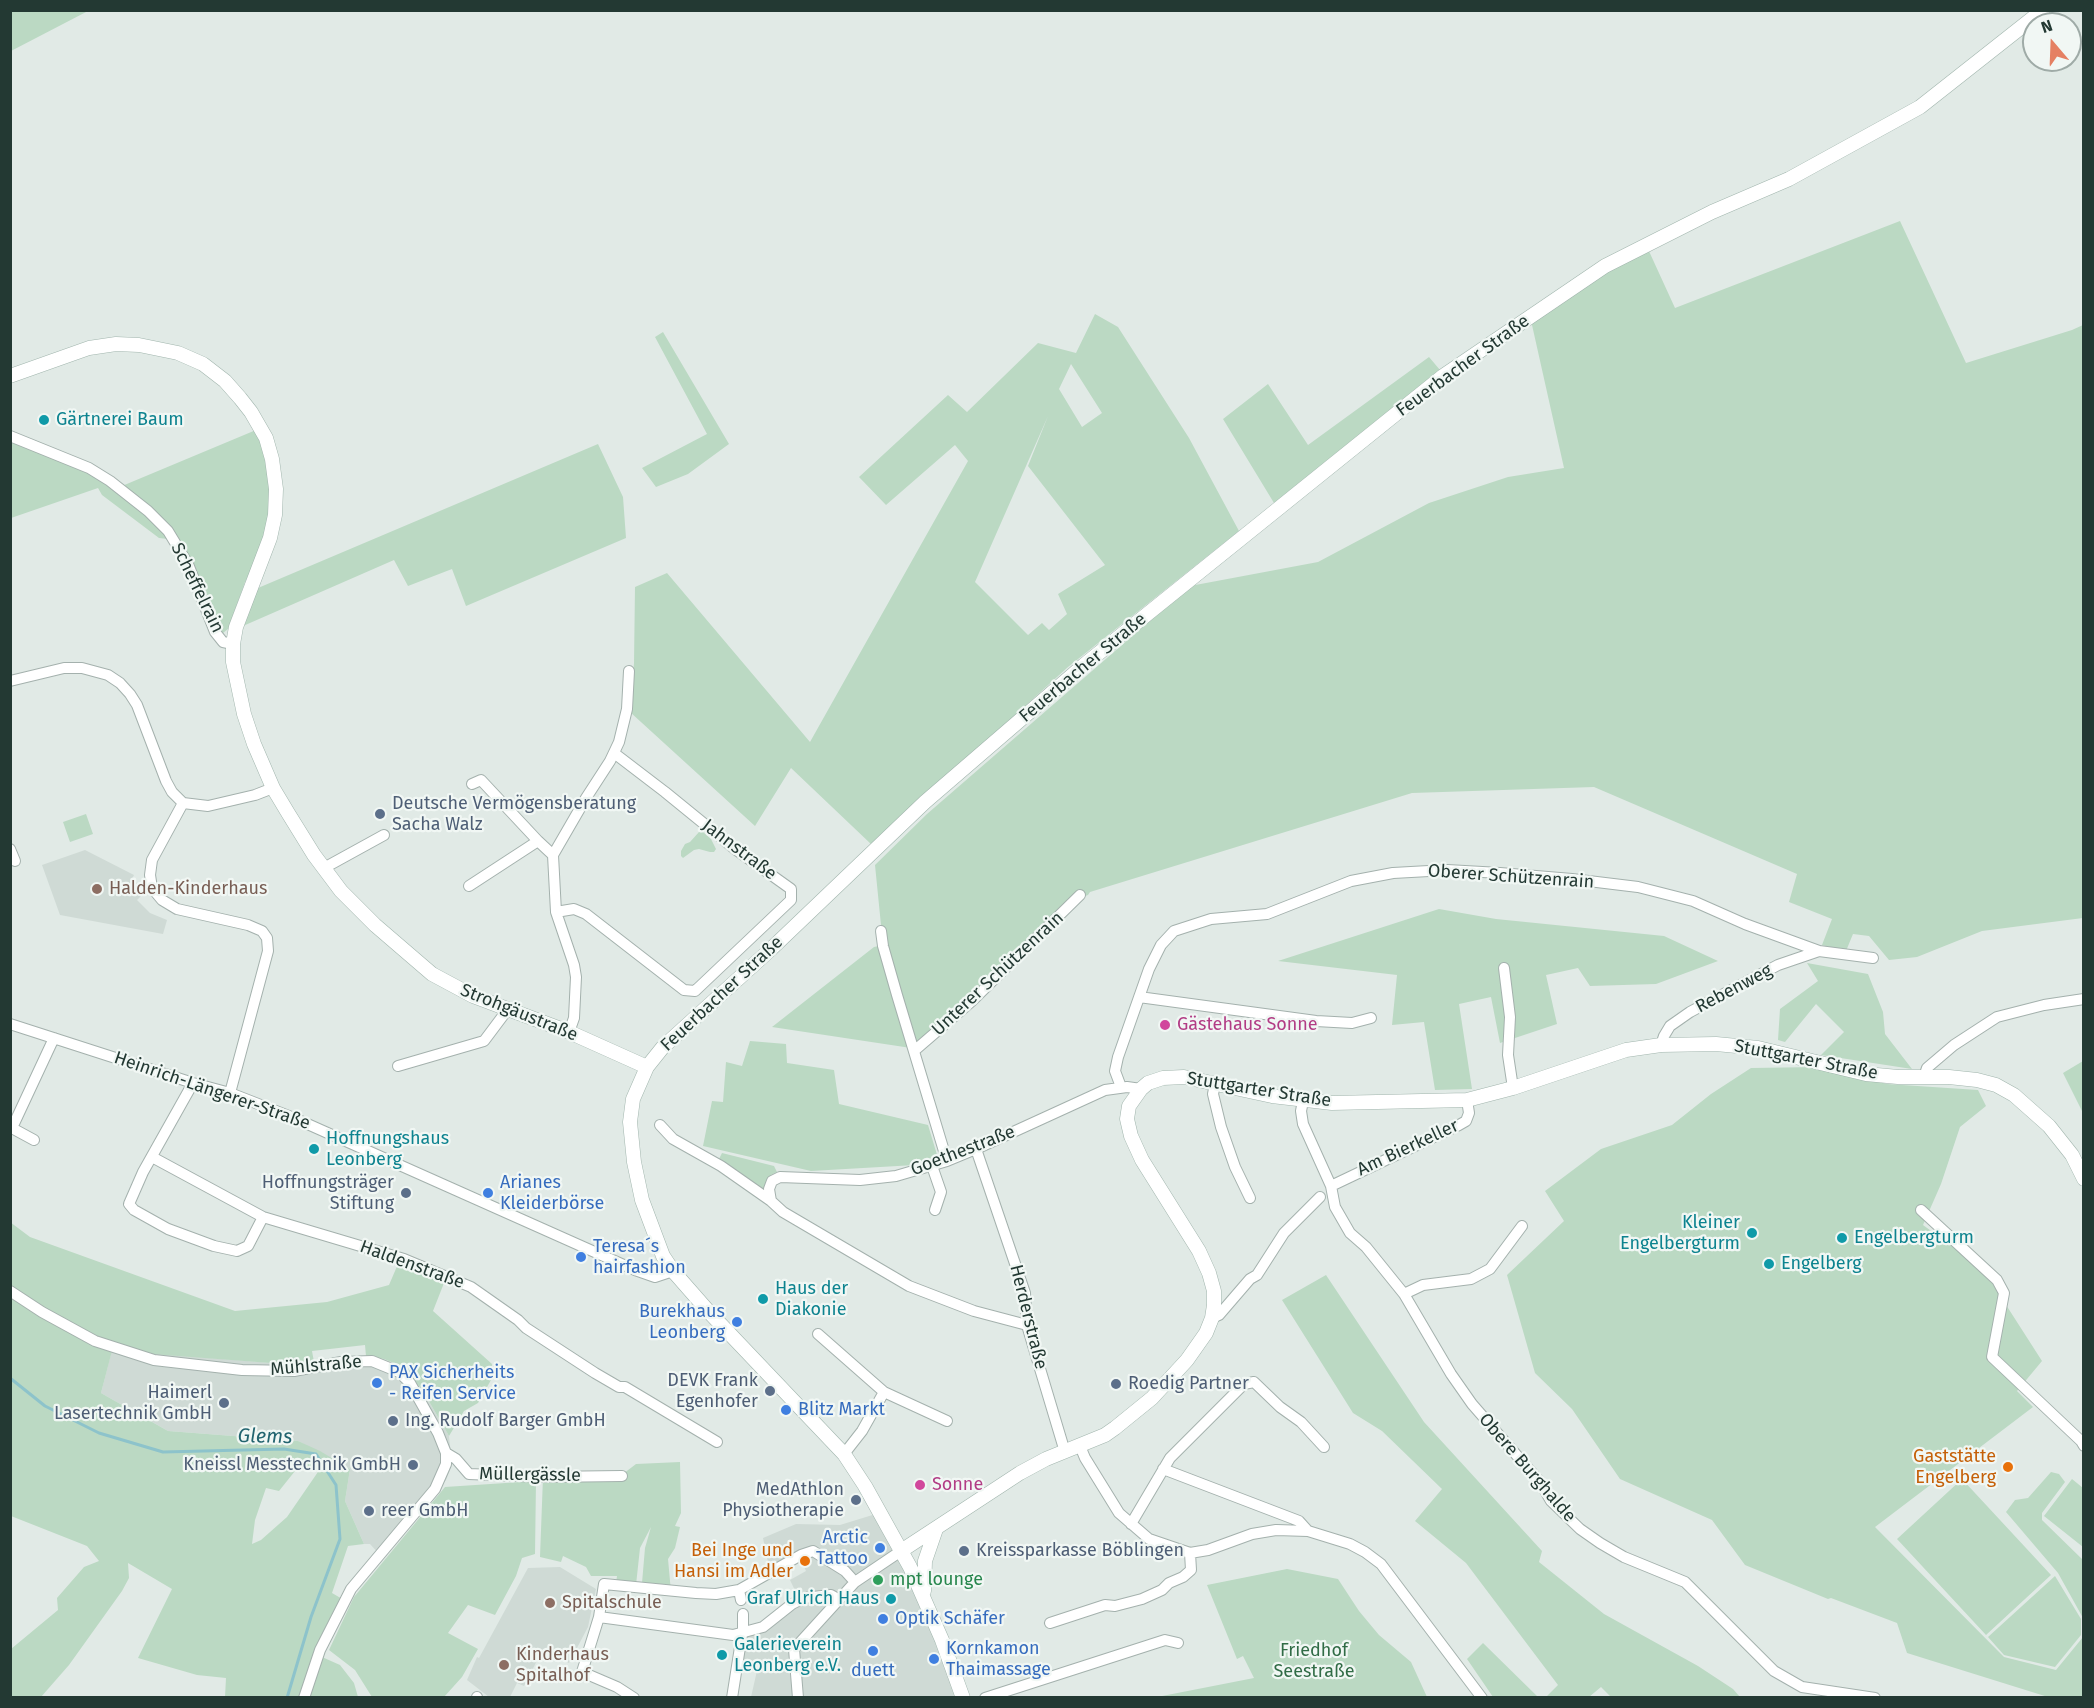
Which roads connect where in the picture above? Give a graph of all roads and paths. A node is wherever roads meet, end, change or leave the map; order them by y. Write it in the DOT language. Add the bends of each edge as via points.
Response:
graph roads {
  1 [pos="2043,10"];
  2 [pos="10,376"];
  3 [pos="10,436"];
  4 [pos="233,644"];
  5 [pos="629,671"];
  6 [pos="10,681"];
  7 [pos="614,753"];
  8 [pos="472,784"];
  9 [pos="273,788"];
  10 [pos="183,803"];
  11 [pos="384,835"];
  12 [pos="538,841"];
  13 [pos="10,849"];
  14 [pos="553,855"];
  15 [pos="15,861"];
  16 [pos="324,868"];
  17 [pos="469,886"];
  18 [pos="1080,895"];
  19 [pos="556,912"];
  20 [pos="881,931"];
  21 [pos="1820,951"];
  22 [pos="1873,958"];
  23 [pos="1504,968"];
  24 [pos="1139,997"];
  25 [pos="2084,999"];
  26 [pos="508,1009"];
  27 [pos="1371,1018"];
  28 [pos="10,1024"];
  29 [pos="570,1032"];
  30 [pos="54,1038"];
  31 [pos="1661,1045"];
  32 [pos="914,1051"];
  33 [pos="398,1066"];
  34 [pos="647,1067"];
  35 [pos="1923,1077"];
  36 [pos="193,1083"];
  37 [pos="1215,1084"];
  38 [pos="1121,1087"];
  39 [pos="1513,1088"];
  40 [pos="1141,1089"];
  41 [pos="230,1093"];
  42 [pos="1467,1100"];
  43 [pos="1303,1101"];
  44 [pos="660,1125"];
  45 [pos="11,1128"];
  46 [pos="34,1140"];
  47 [pos="976,1149"];
  48 [pos="152,1157"];
  49 [pos="947,1161"];
  50 [pos="932,1166"];
  51 [pos="2084,1179"];
  52 [pos="1331,1186"];
  53 [pos="1320,1197"];
  54 [pos="1250,1198"];
  55 [pos="774,1205"];
  56 [pos="935,1210"];
  57 [pos="1921,1210"];
  58 [pos="263,1217"];
  59 [pos="1522,1226"];
  60 [pos="673,1271"];
  61 [pos="10,1291"];
  62 [pos="1404,1294"];
  63 [pos="1212,1318"];
  64 [pos="1027,1324"];
  65 [pos="818,1334"];
  66 [pos="884,1392"];
  67 [pos="947,1420"];
  68 [pos="717,1442"];
  69 [pos="1080,1446"];
  70 [pos="2084,1446"];
  71 [pos="1324,1447"];
  72 [pos="1065,1452"];
  73 [pos="446,1453"];
  74 [pos="844,1454"];
  75 [pos="1163,1469"];
  76 [pos="622,1476"];
  77 [pos="1131,1524"];
  78 [pos="936,1529"];
  79 [pos="1308,1531"];
  80 [pos="901,1551"];
  81 [pos="1190,1553"];
  82 [pos="855,1582"];
  83 [pos="924,1596"];
  84 [pos="838,1599"];
  85 [pos="743,1614"];
  86 [pos="599,1617"];
  87 [pos="1050,1623"];
  88 [pos="742,1634"];
  89 [pos="1178,1643"];
  90 [pos="614,1692"];
  91 [pos="304,1698"];
  92 [pos="634,1698"];
  93 [pos="732,1698"];
  94 [pos="798,1698"];
  95 [pos="963,1698"];
  96 [pos="985,1698"];
  97 [pos="1482,1698"];
  98 [pos="1875,1698"];
  1 -- 34 [label="main road, Feuerbacher Straße" via="1920,108 1789,178 1605,266 1443,376 1084,665 925,802 663,1047"];
  2 -- 4 [label="main road, Strohgäustraße" via="89,348 139,345 178,353 203,364 240,398 266,438 276,489 270,538 243,606"];
  3 -- 4 [label="street, Scheffelrain" via="89,468 148,512 168,531 188,564 215,632 223,642"];
  4 -- 9 [label="main road, Strohgäustraße" via="244,714"];
  5 -- 7 [label="street" via="627,709"];
  6 -- 10 [label="street" via="64,668 81,668 108,675 120,683 137,705 166,781"];
  7 -- 14 [label="street"];
  7 -- 19 [label="street, Jahnstraße" via="791,889 791,900 694,991 684,990 586,914 574,909"];
  8 -- 12 [label="street" via="482,780"];
  9 -- 10 [label="street" via="208,806"];
  9 -- 16 [label="main road, Strohgäustraße"];
  10 -- 41 [label="street" via="152,860 152,888 177,909 248,925 267,938 268,951"];
  11 -- 16 [label="street"];
  12 -- 14 [label="street"];
  12 -- 17 [label="street"];
  13 -- 15 [label="street"];
  14 -- 19 [label="street"];
  16 -- 26 [label="main road, Strohgäustraße" via="341,891 423,967 473,996"];
  18 -- 32 [label="street, Unterer Schützenrain" via="972,1001"];
  19 -- 29 [label="street" via="576,976"];
  20 -- 32 [label="street, Unterer Schützenrain"];
  21 -- 22 [label="street, Oberer Schützenrain"];
  21 -- 24 [label="street, Oberer Schützenrain" via="1693,901 1638,887 1500,873 1393,873 1351,881 1267,914 1212,919 1174,931 1161,945"];
  21 -- 31 [label="street, Rebenweg" via="1778,965 1690,1012 1671,1026"];
  23 -- 39 [label="street"];
  24 -- 27 [label="street" via="1316,1022 1352,1023"];
  24 -- 38 [label="street, Oberer Schützenrain" via="1115,1071"];
  25 -- 35 [label="street" via="1997,1017 1954,1045 1927,1068"];
  26 -- 29 [label="main road, Strohgäustraße"];
  26 -- 33 [label="street" via="484,1041"];
  28 -- 30 [label="street, Heinrich-Längerer-Straße"];
  29 -- 34 [label="main road, Strohgäustraße"];
  30 -- 36 [label="street, Heinrich-Längerer-Straße"];
  30 -- 45 [label="street"];
  31 -- 35 [label="main road, Stuttgarter Straße" via="1758,1048 1866,1074"];
  31 -- 39 [label="main road, Stuttgarter Straße" via="1626,1050"];
  32 -- 49 [label="street, Unterer Schützenrain"];
  34 -- 60 [label="main road, Feuerbacher Straße" via="633,1099 630,1122 634,1162 653,1234"];
  35 -- 51 [label="main road, Stuttgarter Straße" via="1977,1080 2014,1095 2066,1146"];
  36 -- 41 [label="street, Heinrich-Längerer-Straße"];
  36 -- 48 [label="street"];
  37 -- 40 [label="main road, Stuttgarter Straße" via="1184,1077 1163,1078"];
  37 -- 43 [label="main road, Stuttgarter Straße"];
  37 -- 54 [label="street" via="1213,1094 1221,1127"];
  38 -- 40 [label="street, Goethestraße"];
  38 -- 47 [label="street, Goethestraße" via="1083,1099"];
  39 -- 42 [label="main road, Stuttgarter Straße"];
  40 -- 63 [label="main road" via="1129,1106 1131,1136 1209,1273 1214,1291"];
  41 -- 60 [label="street, Heinrich-Längerer-Straße" via="351,1142 635,1270 656,1277"];
  42 -- 43 [label="main road, Stuttgarter Straße"];
  42 -- 52 [label="street, Am Bierkeller" via="1466,1121"];
  43 -- 52 [label="street, Obere Burghalde" via="1303,1124"];
  44 -- 55 [label="street" via="673,1139 721,1166"];
  45 -- 46 [label="street"];
  47 -- 49 [label="street, Goethestraße"];
  47 -- 64 [label="street, Herderstraße" via="1025,1293"];
  48 -- 58 [label="street, Haldenstraße"];
  48 -- 58 [label="street" via="129,1204 168,1229 237,1251 248,1246"];
  49 -- 50 [label="street, Goethestraße"];
  50 -- 55 [label="street, Goethestraße" via="860,1180 780,1177 768,1189"];
  50 -- 56 [label="street" via="941,1192"];
  52 -- 62 [label="street, Obere Burghalde" via="1335,1207 1350,1233"];
  53 -- 63 [label="street" via="1284,1233 1257,1275"];
  55 -- 64 [label="street" via="909,1286 974,1311"];
  57 -- 70 [label="street" via="1997,1280 2004,1293 1992,1357"];
  58 -- 68 [label="street, Haldenstraße" via="404,1259 471,1287 595,1373"];
  59 -- 62 [label="street" via="1490,1269 1472,1279 1423,1285"];
  60 -- 74 [label="main road, Feuerbacher Straße"];
  61 -- 73 [label="street, Mühlstraße" via="95,1341 153,1360 284,1371 342,1362 384,1364 410,1383"];
  62 -- 98 [label="street, Obere Burghalde" via="1472,1404 1540,1482 1551,1501 1580,1529 1624,1557 1685,1582 1774,1671 1802,1686"];
  63 -- 69 [label="main road" via="1206,1334 1152,1398 1115,1428"];
  64 -- 72 [label="street, Herderstraße"];
  65 -- 66 [label="street"];
  66 -- 67 [label="street"];
  66 -- 74 [label="street"];
  69 -- 72 [label="main road"];
  69 -- 77 [label="street" via="1119,1513"];
  71 -- 75 [label="street" via="1254,1382 1244,1384 1176,1451"];
  72 -- 78 [label="main road" via="1020,1473"];
  73 -- 76 [label="street, Müllergässle" via="469,1474"];
  73 -- 91 [label="street" via="446,1464 435,1489 344,1600 320,1650"];
  74 -- 80 [label="main road, Feuerbacher Straße"];
  75 -- 77 [label="street"];
  75 -- 79 [label="street" via="1299,1521"];
  77 -- 81 [label="street" via="1149,1539"];
  78 -- 80 [label="main road"];
  78 -- 83 [label="main road" via="925,1561"];
  79 -- 81 [label="street" via="1252,1534 1209,1551"];
  79 -- 97 [label="street" via="1350,1544 1381,1564"];
  80 -- 82 [label="street"];
  80 -- 83 [label="main road, Feuerbacher Straße"];
  81 -- 87 [label="street" via="1191,1570 1162,1590"];
  82 -- 84 [label="street"];
  82 -- 86 [label="street" via="813,1551 738,1592 709,1594 604,1584"];
  83 -- 95 [label="main road, Feuerbacher Straße"];
  84 -- 88 [label="street" via="831,1594 804,1598 763,1627"];
  84 -- 94 [label="street" via="794,1649"];
  85 -- 88 [label="street"];
  86 -- 88 [label="street"];
  86 -- 90 [label="street" via="582,1672"];
  88 -- 93 [label="street"];
  89 -- 96 [label="street" via="1165,1640"];
  90 -- 92 [label="street"];
}
